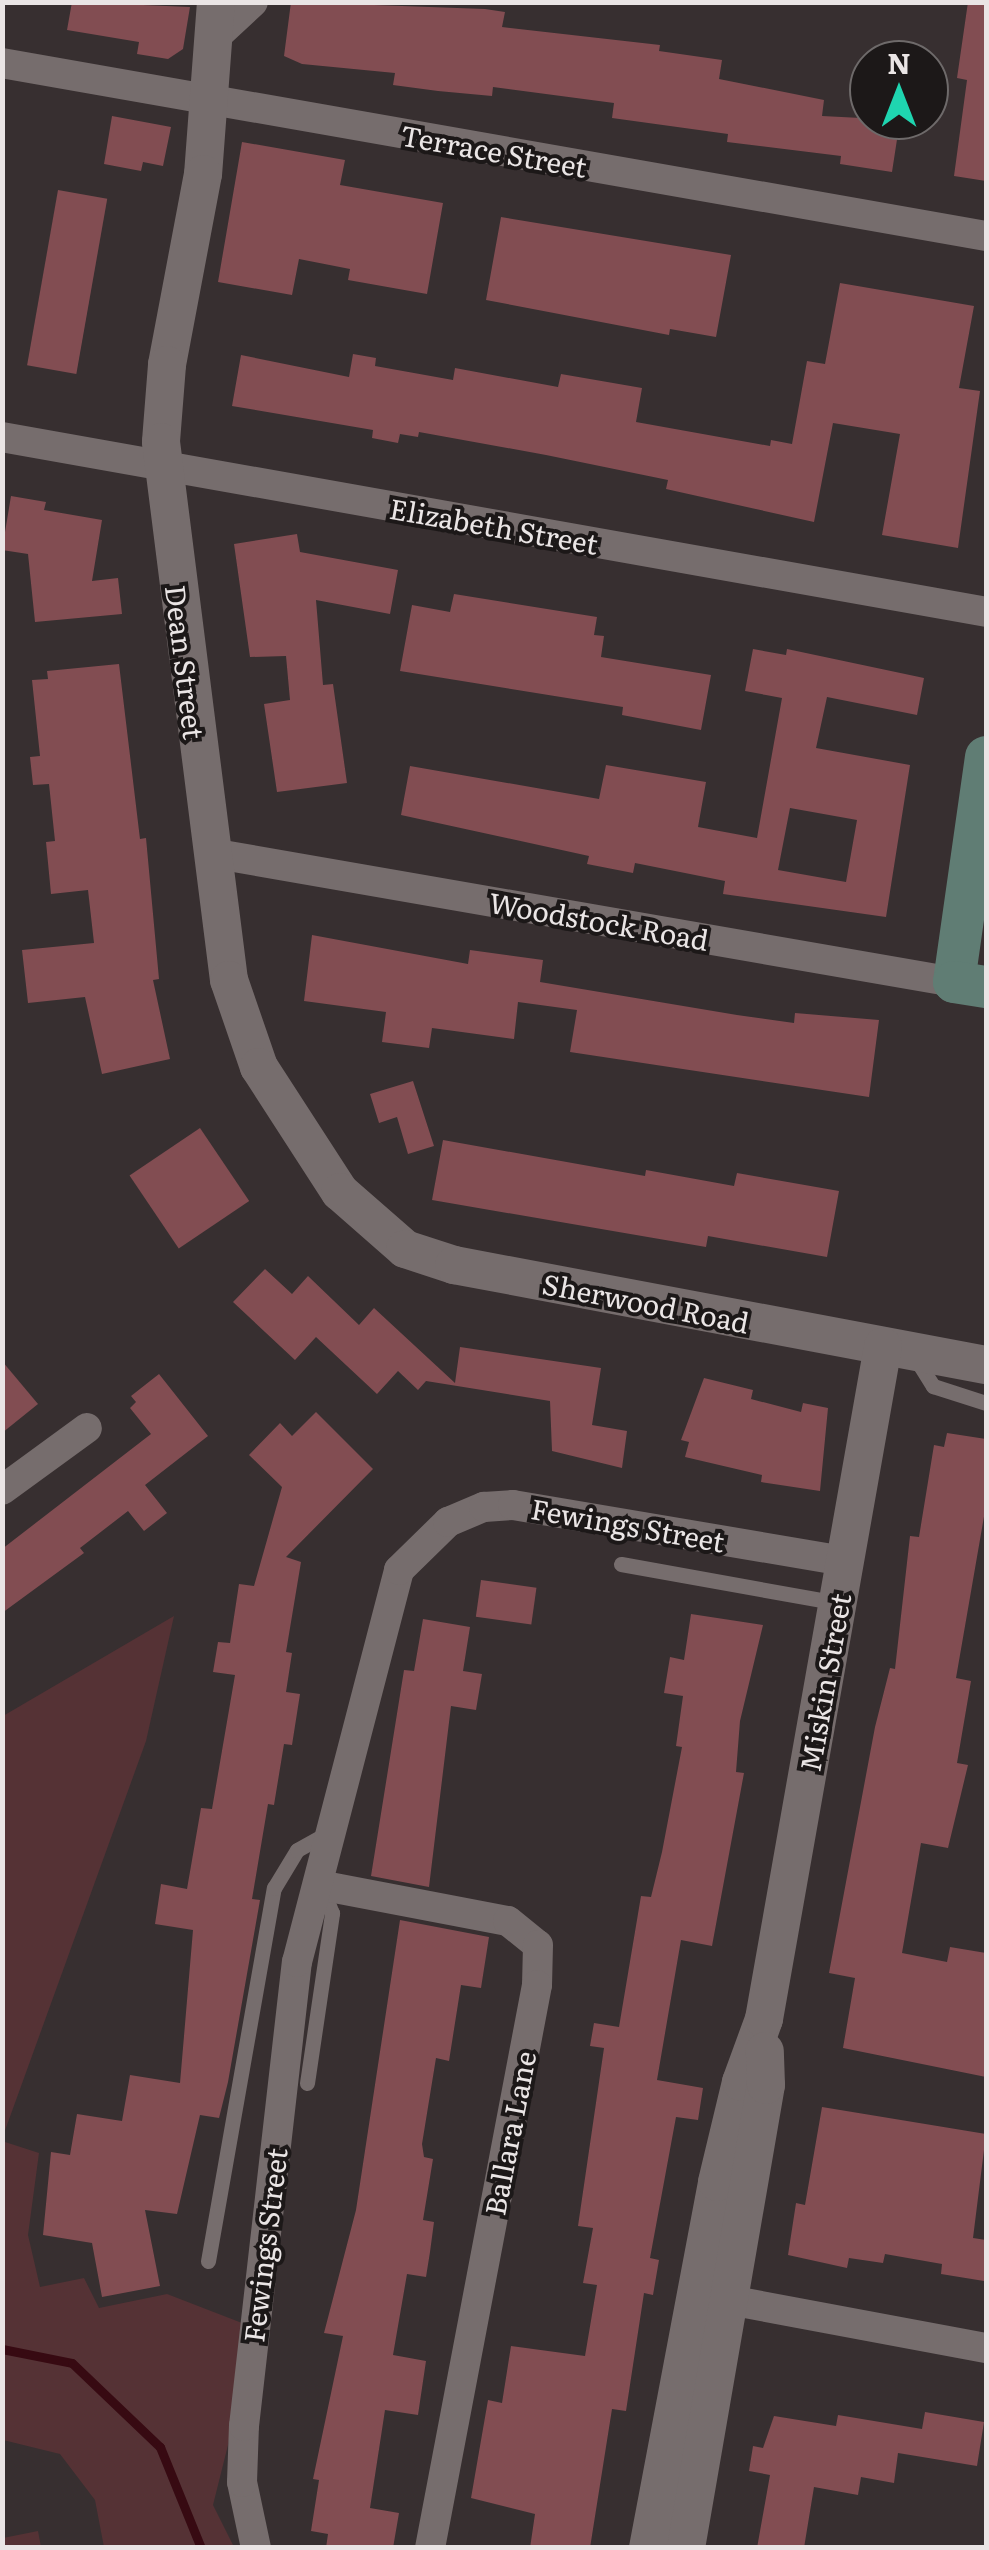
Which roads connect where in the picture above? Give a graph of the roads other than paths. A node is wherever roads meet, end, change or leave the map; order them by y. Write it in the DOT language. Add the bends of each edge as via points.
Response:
graph roads {
  1 [pos="216,2"];
  2 [pos="253,2"];
  3 [pos="211,41"];
  4 [pos="2,63"];
  5 [pos="207,100"];
  6 [pos="986,236"];
  7 [pos="2,438"];
  8 [pos="164,468"];
  9 [pos="986,612"];
  10 [pos="986,756"];
  11 [pos="211,853"];
  12 [pos="970,984"];
  13 [pos="385,1236"];
  14 [pos="898,1348"];
  15 [pos="986,1364"];
  16 [pos="986,1403"];
  17 [pos="87,1428"];
  18 [pos="2,1490"];
  19 [pos="846,1561"];
  20 [pos="621,1564"];
  21 [pos="838,1603"];
  22 [pos="334,1829"];
  23 [pos="319,1885"];
  24 [pos="764,2019"];
  25 [pos="307,2083"];
  26 [pos="208,2261"];
  27 [pos="729,2300"];
  28 [pos="986,2348"];
  29 [pos="256,2548"];
  30 [pos="430,2548"];
  31 [pos="648,2548"];
  32 [pos="686,2548"];
  1 -- 3 [label="street, Dean Street"];
  2 -- 3 [label="street"];
  3 -- 5 [label="street, Dean Street"];
  4 -- 5 [label="street, Terrace Street"];
  5 -- 6 [label="street, Terrace Street"];
  5 -- 8 [label="street, Dean Street" via="202,174 163,391"];
  7 -- 8 [label="street, Elizabeth Street"];
  8 -- 9 [label="street, Elizabeth Street"];
  8 -- 11 [label="street, Dean Street"];
  10 -- 12 [label="main road"];
  11 -- 12 [label="street, Woodstock Road"];
  11 -- 13 [label="street, Dean Street" via="230,980 248,1045 340,1192"];
  13 -- 14 [label="street, Sherwood Road" via="454,1265"];
  14 -- 15 [label="street, Sherwood Road"];
  14 -- 16 [label="lane" via="932,1386"];
  14 -- 19 [label="street, Miskin Street"];
  17 -- 18 [label="street"];
  19 -- 21 [label="street, Miskin Street"];
  19 -- 22 [label="street, Fewings Street" via="552,1507 484,1507 448,1522 418,1546 390,1593"];
  20 -- 21 [label="lane"];
  21 -- 24 [label="street, Miskin Street"];
  22 -- 23 [label="street, Fewings Street"];
  22 -- 26 [label="lane, Fewings Street" via="297,1850 274,1888"];
  23 -- 25 [label="lane, Fewings Street" via="332,1919"];
  23 -- 29 [label="street, Fewings Street" via="297,1962 255,2312 242,2482"];
  23 -- 30 [label="street, Ballara Lane" via="508,1921 538,1944 536,1985"];
  24 -- 27 [label="street, Miskin Street" via="766,2085"];
  24 -- 31 [label="street, Miskin Street" via="716,2182"];
  27 -- 28 [label="street"];
  27 -- 32 [label="street, Miskin Street"];
}
